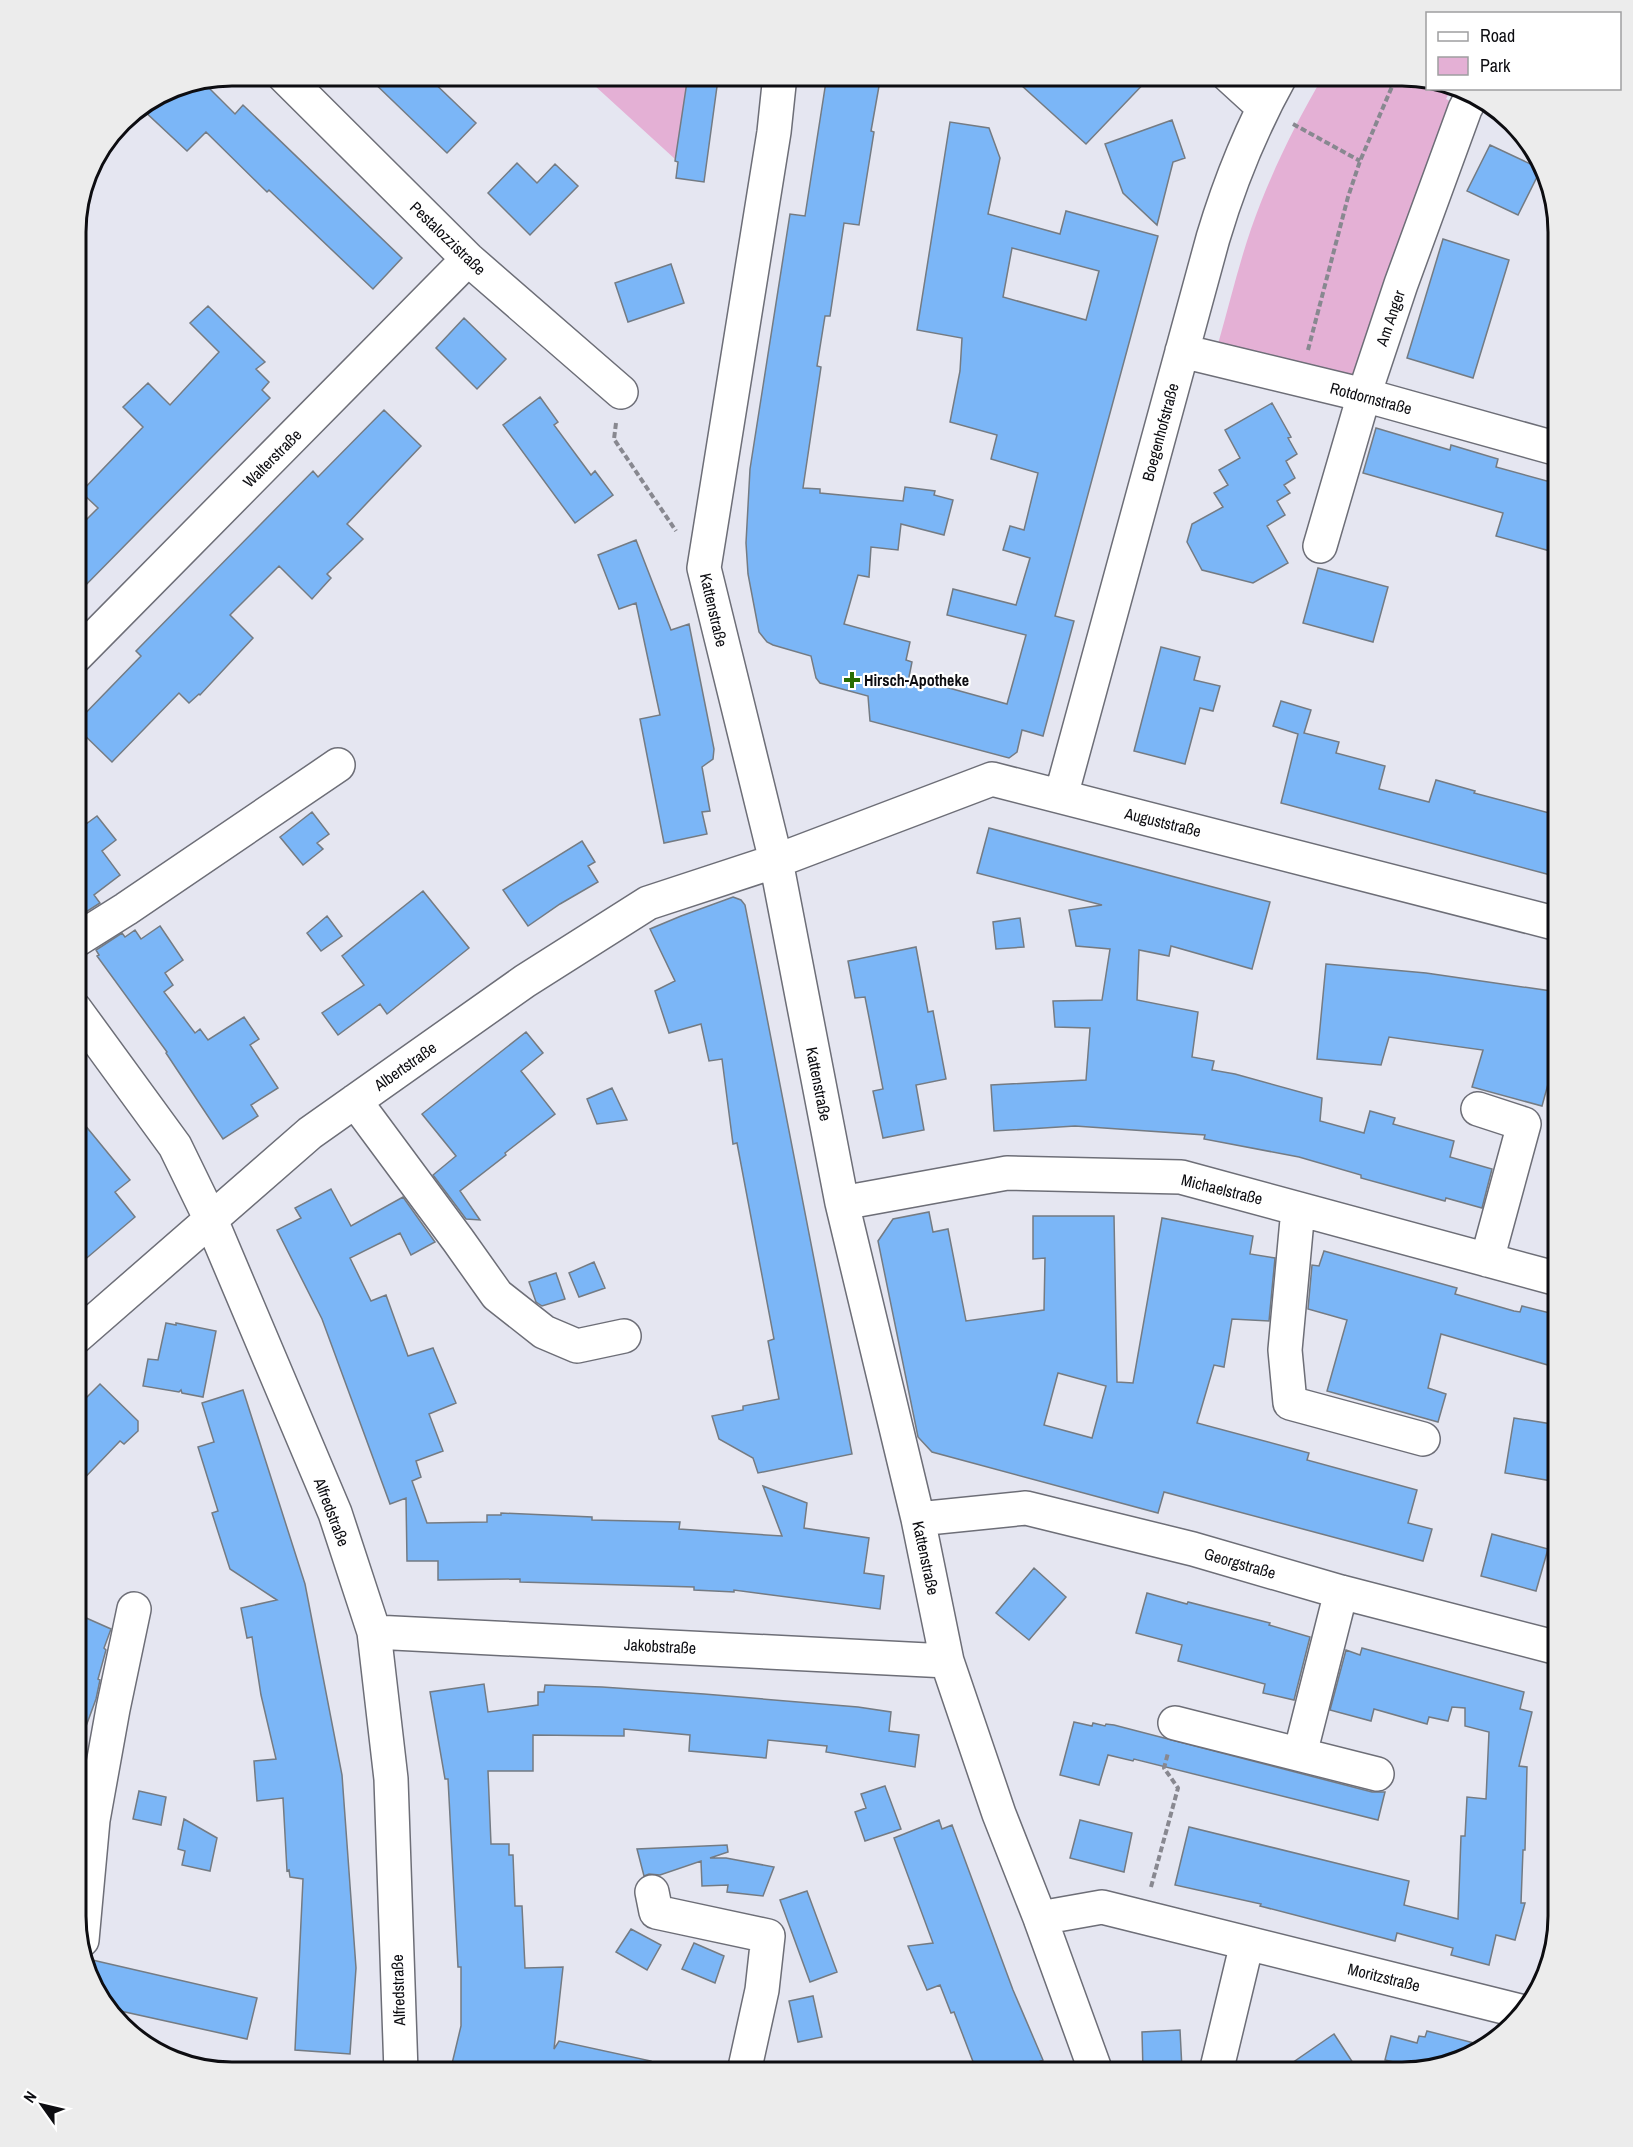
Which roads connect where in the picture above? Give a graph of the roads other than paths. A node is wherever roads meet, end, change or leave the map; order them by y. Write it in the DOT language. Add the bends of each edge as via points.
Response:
graph roads {
  1 [pos="294,86"];
  2 [pos="779,86"];
  3 [pos="1240,86"];
  4 [pos="1275,86"];
  5 [pos="1469,102"];
  6 [pos="1263,107"];
  7 [pos="468,259"];
  8 [pos="1182,351"];
  9 [pos="621,392"];
  10 [pos="1364,395"];
  11 [pos="1548,446"];
  12 [pos="1320,546"];
  13 [pos="86,646"];
  14 [pos="338,765"];
  15 [pos="1061,796"];
  16 [pos="776,861"];
  17 [pos="1548,921"];
  18 [pos="86,933"];
  19 [pos="86,1024"];
  20 [pos="355,1101"];
  21 [pos="1478,1109"];
  22 [pos="842,1203"];
  23 [pos="1298,1209"];
  24 [pos="211,1220"];
  25 [pos="1487,1260"];
  26 [pos="1548,1276"];
  27 [pos="86,1328"];
  28 [pos="624,1336"];
  29 [pos="1423,1439"];
  30 [pos="918,1519"];
  31 [pos="1341,1592"];
  32 [pos="134,1609"];
  33 [pos="374,1632"];
  34 [pos="1548,1645"];
  35 [pos="947,1661"];
  36 [pos="1175,1723"];
  37 [pos="1300,1754"];
  38 [pos="1377,1774"];
  39 [pos="652,1892"];
  40 [pos="86,1896"];
  41 [pos="1040,1918"];
  42 [pos="1247,1942"];
  43 [pos="1513,2009"];
  44 [pos="401,2062"];
  45 [pos="746,2062"];
  46 [pos="1092,2062"];
  47 [pos="1218,2062"];
  1 -- 7 [label="street, Pestalozzistraße"];
  2 -- 16 [label="street, Kattenstraße" via="704,568"];
  3 -- 6 [label="street"];
  4 -- 6 [label="street, Boegenhofstraße"];
  5 -- 10 [label="street, Am Anger"];
  6 -- 8 [label="street, Boegenhofstraße" via="1224,200"];
  7 -- 9 [label="street, Pestalozzistraße"];
  7 -- 13 [label="street, Walterstraße"];
  8 -- 10 [label="street, Rotdornstraße"];
  8 -- 15 [label="street, Boegenhofstraße"];
  10 -- 11 [label="street, Rotdornstraße"];
  10 -- 12 [label="street, Am Anger"];
  14 -- 18 [label="street"];
  15 -- 16 [label="street, Auguststraße" via="992,779"];
  15 -- 17 [label="street, Auguststraße"];
  16 -- 20 [label="street, Albertstraße" via="648,903 525,981"];
  16 -- 22 [label="street, Kattenstraße"];
  19 -- 24 [label="street, Alfredstraße" via="175,1146"];
  20 -- 24 [label="street, Albertstraße" via="310,1133"];
  20 -- 28 [label="street" via="497,1295 544,1332 577,1346"];
  21 -- 25 [label="street" via="1524,1124"];
  22 -- 23 [label="street, Michaelstraße" via="1007,1173 1182,1177"];
  22 -- 30 [label="street, Kattenstraße"];
  23 -- 25 [label="street, Michaelstraße"];
  23 -- 29 [label="street" via="1285,1350 1290,1403"];
  24 -- 27 [label="street, Albertstraße"];
  24 -- 33 [label="street, Alfredstraße" via="334,1513"];
  25 -- 26 [label="street, Michaelstraße"];
  30 -- 31 [label="street, Georgstraße" via="1026,1508 1193,1549"];
  30 -- 35 [label="street, Kattenstraße"];
  31 -- 34 [label="street, Georgstraße"];
  31 -- 37 [label="street"];
  32 -- 40 [label="street" via="93,1820"];
  33 -- 35 [label="street, Jakobstraße"];
  33 -- 44 [label="street, Alfredstraße" via="391,1779"];
  35 -- 41 [label="street, Kattenstraße" via="999,1814"];
  36 -- 37 [label="street"];
  37 -- 38 [label="street"];
  39 -- 45 [label="street" via="656,1912 768,1936 762,1989"];
  41 -- 42 [label="street, Moritzstraße" via="1102,1907"];
  41 -- 46 [label="street, Kattenstraße"];
  42 -- 43 [label="street, Moritzstraße"];
  42 -- 47 [label="street"];
}
